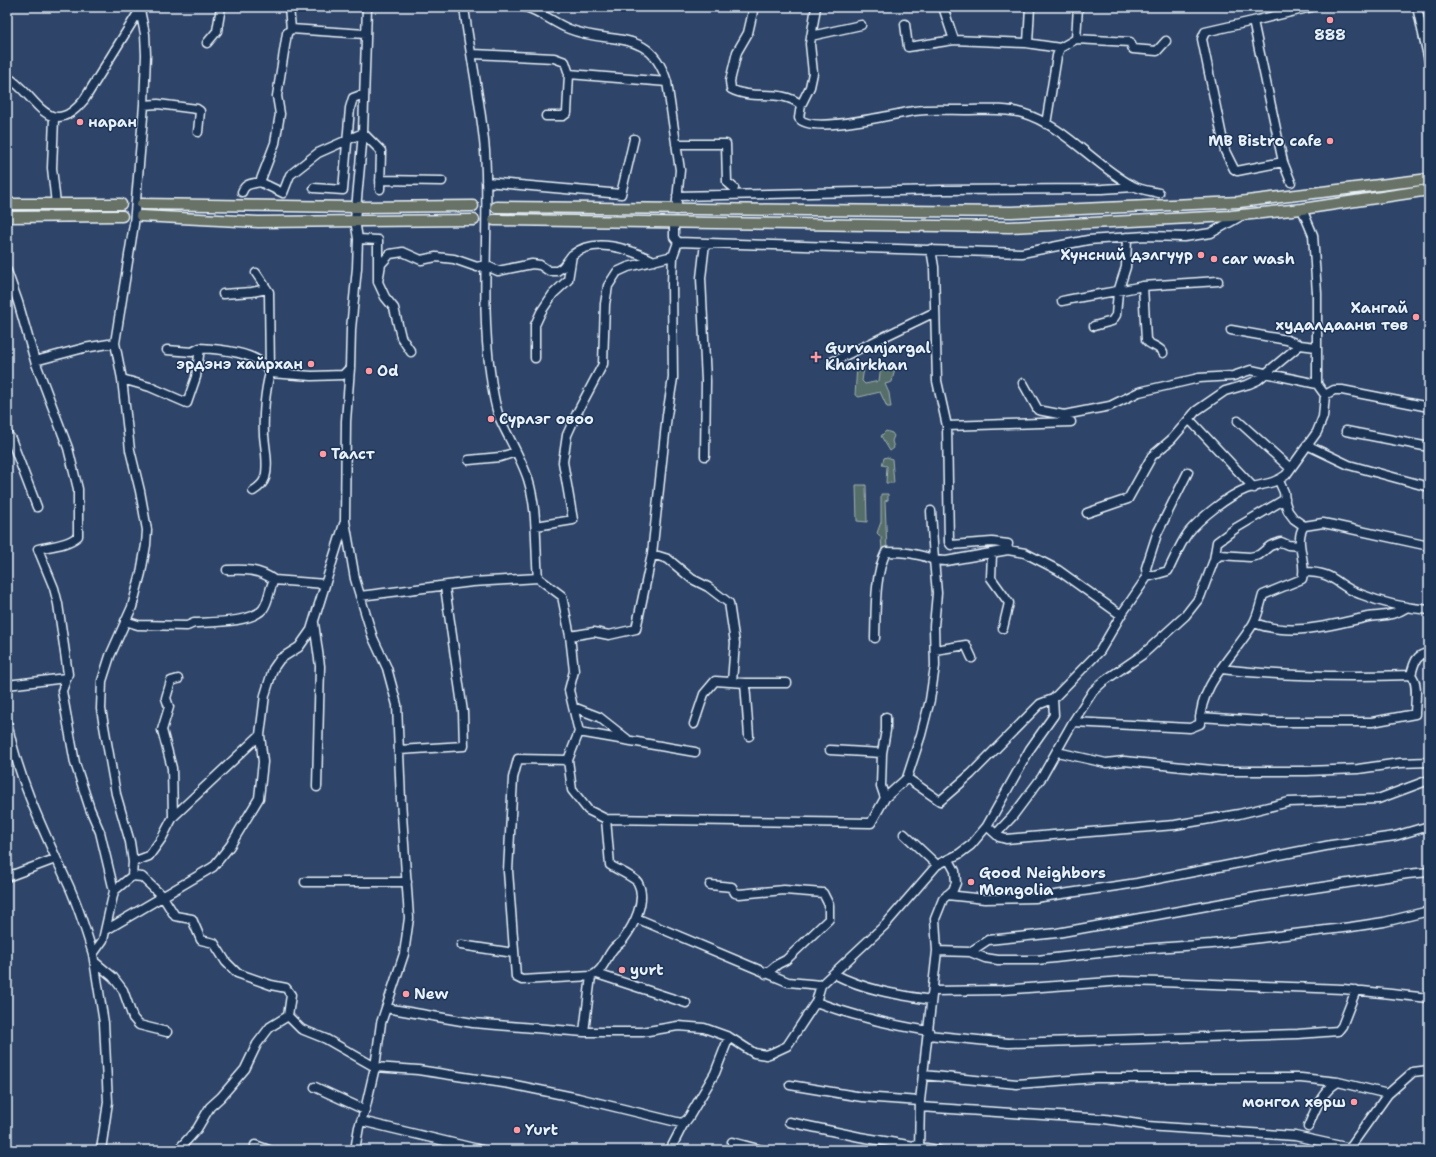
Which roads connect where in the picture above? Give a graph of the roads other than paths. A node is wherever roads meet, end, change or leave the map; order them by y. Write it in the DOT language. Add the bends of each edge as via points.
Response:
graph roads {
  1 [pos="221,7"];
  2 [pos="289,7"];
  3 [pos="367,7"];
  4 [pos="464,7"];
  5 [pos="525,7"];
  6 [pos="754,7"];
  7 [pos="816,7"];
  8 [pos="944,7"];
  9 [pos="1030,7"];
  10 [pos="1078,7"];
  11 [pos="1312,7"];
  12 [pos="1417,7"];
  13 [pos="141,9"];
  14 [pos="1253,21"];
  15 [pos="905,24"];
  16 [pos="861,25"];
  17 [pos="291,29"];
  18 [pos="365,34"];
  19 [pos="811,36"];
  20 [pos="1076,39"];
  21 [pos="954,40"];
  22 [pos="1166,41"];
  23 [pos="207,43"];
  24 [pos="1028,43"];
  25 [pos="1060,48"];
  26 [pos="472,54"];
  27 [pos="1429,61"];
  28 [pos="569,74"];
  29 [pos="8,79"];
  30 [pos="667,82"];
  31 [pos="364,94"];
  32 [pos="144,105"];
  33 [pos="801,105"];
  34 [pos="546,116"];
  35 [pos="54,118"];
  36 [pos="1046,124"];
  37 [pos="198,132"];
  38 [pos="362,133"];
  39 [pos="347,139"];
  40 [pos="634,139"];
  41 [pos="676,144"];
  42 [pos="1283,162"];
  43 [pos="1429,179"];
  44 [pos="380,180"];
  45 [pos="442,181"];
  46 [pos="260,182"];
  47 [pos="486,182"];
  48 [pos="1291,182"];
  49 [pos="1134,187"];
  50 [pos="314,188"];
  51 [pos="734,188"];
  52 [pos="380,189"];
  53 [pos="1429,190"];
  54 [pos="242,192"];
  55 [pos="1160,193"];
  56 [pos="677,196"];
  57 [pos="7,204"];
  58 [pos="56,204"];
  59 [pos="121,204"];
  60 [pos="142,204"];
  61 [pos="473,206"];
  62 [pos="355,207"];
  63 [pos="496,207"];
  64 [pos="1302,209"];
  65 [pos="676,210"];
  66 [pos="1243,215"];
  67 [pos="122,216"];
  68 [pos="141,216"];
  69 [pos="7,217"];
  70 [pos="355,220"];
  71 [pos="474,220"];
  72 [pos="494,220"];
  73 [pos="674,224"];
  74 [pos="1127,237"];
  75 [pos="358,239"];
  76 [pos="678,242"];
  77 [pos="705,243"];
  78 [pos="931,249"];
  79 [pos="572,254"];
  80 [pos="673,256"];
  81 [pos="654,261"];
  82 [pos="485,265"];
  83 [pos="7,271"];
  84 [pos="256,273"];
  85 [pos="378,282"];
  86 [pos="1218,282"];
  87 [pos="1143,286"];
  88 [pos="267,289"];
  89 [pos="1118,292"];
  90 [pos="223,294"];
  91 [pos="1062,301"];
  92 [pos="934,312"];
  93 [pos="1094,326"];
  94 [pos="1231,330"];
  95 [pos="115,343"];
  96 [pos="1300,345"];
  97 [pos="1316,347"];
  98 [pos="200,348"];
  99 [pos="168,350"];
  100 [pos="411,352"];
  101 [pos="1163,353"];
  102 [pos="534,358"];
  103 [pos="35,361"];
  104 [pos="832,362"];
  105 [pos="350,368"];
  106 [pos="270,373"];
  107 [pos="1267,373"];
  108 [pos="122,379"];
  109 [pos="1023,383"];
  110 [pos="1317,384"];
  111 [pos="1325,395"];
  112 [pos="1429,407"];
  113 [pos="1189,419"];
  114 [pos="1071,422"];
  115 [pos="1238,422"];
  116 [pos="947,426"];
  117 [pos="1346,431"];
  118 [pos="7,434"];
  119 [pos="1307,445"];
  120 [pos="1429,447"];
  121 [pos="516,452"];
  122 [pos="705,456"];
  123 [pos="469,460"];
  124 [pos="1290,468"];
  125 [pos="1188,472"];
  126 [pos="1279,481"];
  127 [pos="1429,487"];
  128 [pos="1254,488"];
  129 [pos="253,491"];
  130 [pos="1284,499"];
  131 [pos="37,507"];
  132 [pos="931,511"];
  133 [pos="1087,513"];
  134 [pos="344,521"];
  135 [pos="536,526"];
  136 [pos="1304,526"];
  137 [pos="1008,544"];
  138 [pos="1300,546"];
  139 [pos="1429,546"];
  140 [pos="652,554"];
  141 [pos="992,554"];
  142 [pos="934,560"];
  143 [pos="1214,560"];
  144 [pos="227,570"];
  145 [pos="1304,572"];
  146 [pos="1147,577"];
  147 [pos="538,578"];
  148 [pos="274,580"];
  149 [pos="325,584"];
  150 [pos="446,587"];
  151 [pos="360,596"];
  152 [pos="1406,608"];
  153 [pos="1429,610"];
  154 [pos="1121,614"];
  155 [pos="125,621"];
  156 [pos="314,622"];
  157 [pos="1254,623"];
  158 [pos="1003,628"];
  159 [pos="570,636"];
  160 [pos="875,638"];
  161 [pos="935,650"];
  162 [pos="1429,652"];
  163 [pos="972,658"];
  164 [pos="1222,669"];
  165 [pos="1410,675"];
  166 [pos="66,678"];
  167 [pos="178,679"];
  168 [pos="732,682"];
  169 [pos="745,683"];
  170 [pos="787,684"];
  171 [pos="7,685"];
  172 [pos="1053,699"];
  173 [pos="573,707"];
  174 [pos="886,717"];
  175 [pos="1200,717"];
  176 [pos="7,721"];
  177 [pos="1073,722"];
  178 [pos="694,724"];
  179 [pos="580,732"];
  180 [pos="260,735"];
  181 [pos="749,736"];
  182 [pos="627,740"];
  183 [pos="399,750"];
  184 [pos="830,750"];
  185 [pos="695,752"];
  186 [pos="1057,752"];
  187 [pos="882,753"];
  188 [pos="568,760"];
  189 [pos="1429,762"];
  190 [pos="907,778"];
  191 [pos="1429,780"];
  192 [pos="317,787"];
  193 [pos="885,798"];
  194 [pos="173,817"];
  195 [pos="606,819"];
  196 [pos="987,826"];
  197 [pos="1429,826"];
  198 [pos="904,834"];
  199 [pos="996,834"];
  200 [pos="55,859"];
  201 [pos="949,860"];
  202 [pos="133,862"];
  203 [pos="938,866"];
  204 [pos="1429,872"];
  205 [pos="132,876"];
  206 [pos="7,877"];
  207 [pos="305,882"];
  208 [pos="407,882"];
  209 [pos="710,885"];
  210 [pos="114,891"];
  211 [pos="947,895"];
  212 [pos="163,897"];
  213 [pos="1429,911"];
  214 [pos="636,918"];
  215 [pos="106,930"];
  216 [pos="461,946"];
  217 [pos="937,951"];
  218 [pos="970,952"];
  219 [pos="514,953"];
  220 [pos="94,954"];
  221 [pos="96,963"];
  222 [pos="766,974"];
  223 [pos="834,974"];
  224 [pos="594,975"];
  225 [pos="821,985"];
  226 [pos="1356,990"];
  227 [pos="933,991"];
  228 [pos="1429,998"];
  229 [pos="932,1000"];
  230 [pos="816,1002"];
  231 [pos="686,1003"];
  232 [pos="386,1008"];
  233 [pos="288,1016"];
  234 [pos="167,1032"];
  235 [pos="584,1032"];
  236 [pos="929,1033"];
  237 [pos="729,1037"];
  238 [pos="375,1067"];
  239 [pos="1429,1070"];
  240 [pos="923,1075"];
  241 [pos="1338,1082"];
  242 [pos="790,1085"];
  243 [pos="315,1087"];
  244 [pos="1388,1094"];
  245 [pos="920,1104"];
  246 [pos="365,1110"];
  247 [pos="361,1121"];
  248 [pos="685,1122"];
  249 [pos="789,1122"];
  250 [pos="1308,1127"];
  251 [pos="732,1142"];
  252 [pos="255,1145"];
  253 [pos="920,1149"];
  254 [pos="1349,1149"];
  255 [pos="101,1150"];
  256 [pos="178,1150"];
  257 [pos="269,1150"];
  258 [pos="355,1150"];
  259 [pos="482,1150"];
  260 [pos="670,1150"];
  261 [pos="762,1150"];
  262 [pos="938,1150"];
  1 -- 23 [label="street" via="217,31"];
  2 -- 17 [label="street"];
  3 -- 18 [label="street"];
  4 -- 26 [label="street"];
  5 -- 30 [label="street" via="569,29 633,42 646,48 664,70"];
  6 -- 33 [label="street" via="748,33 737,52 730,81 731,89 739,93 786,96"];
  7 -- 19 [label="street"];
  8 -- 21 [label="street"];
  9 -- 24 [label="street"];
  10 -- 20 [label="street"];
  11 -- 14 [label="street"];
  12 -- 27 [label="street"];
  13 -- 32 [label="street" via="146,55"];
  13 -- 35 [label="street" via="84,100 70,112"];
  14 -- 42 [label="street"];
  14 -- 42 [label="street" via="1205,32 1202,38 1225,151 1237,171"];
  15 -- 21 [label="street" via="908,46"];
  16 -- 19 [label="street"];
  17 -- 18 [label="street"];
  17 -- 46 [label="street" via="287,34 277,96 280,114 276,136"];
  18 -- 31 [label="street"];
  19 -- 33 [label="street" via="810,87"];
  20 -- 22 [label="street" via="1130,42 1133,49 1157,51"];
  20 -- 25 [label="street"];
  21 -- 24 [label="street"];
  24 -- 25 [label="street"];
  25 -- 36 [label="street"];
  26 -- 28 [label="street" via="554,58 565,62"];
  26 -- 47 [label="street" via="485,150"];
  28 -- 30 [label="street"];
  28 -- 34 [label="street" via="567,113 563,116"];
  29 -- 35 [label="street" via="44,114"];
  30 -- 41 [label="street"];
  31 -- 38 [label="street"];
  31 -- 39 [label="street" via="353,98"];
  32 -- 37 [label="street" via="158,104 197,109 200,111"];
  32 -- 95 [label="street" via="134,224"];
  33 -- 36 [label="street" via="799,118 801,122 809,124 852,123 914,111 947,110 1003,110 1023,113"];
  35 -- 58 [label="street" via="52,168"];
  36 -- 49 [label="street" via="1064,134 1089,156"];
  38 -- 39 [label="street"];
  38 -- 44 [label="street" via="381,151"];
  38 -- 62 [label="street"];
  39 -- 46 [label="street" via="318,153 290,175 283,193"];
  39 -- 50 [label="street" via="343,190"];
  40 -- 47 [label="street" via="621,194"];
  41 -- 51 [label="street" via="726,144 727,182"];
  41 -- 56 [label="street" via="680,170"];
  42 -- 48 [label="street"];
  43 -- 65 [label="main road" via="1270,199 1198,205 1012,212"];
  44 -- 45 [label="street"];
  44 -- 52 [label="street"];
  46 -- 54 [label="street" via="248,184"];
  47 -- 82 [label="street"];
  49 -- 55 [label="street"];
  49 -- 56 [label="street"];
  53 -- 64 [label="main road"];
  56 -- 65 [label="street"];
  57 -- 58 [label="main road"];
  58 -- 59 [label="main road"];
  60 -- 62 [label="main road"];
  61 -- 62 [label="main road"];
  62 -- 70 [label="street"];
  63 -- 65 [label="main road"];
  64 -- 66 [label="main road"];
  64 -- 97 [label="street" via="1313,235 1317,293"];
  66 -- 73 [label="main road" via="1010,226"];
  66 -- 74 [label="street" via="1211,233 1184,237"];
  67 -- 69 [label="main road"];
  68 -- 70 [label="main road" via="258,222"];
  70 -- 71 [label="main road"];
  70 -- 75 [label="street"];
  72 -- 73 [label="main road"];
  73 -- 76 [label="street" via="674,237"];
  74 -- 78 [label="street" via="1088,240 1022,253"];
  74 -- 89 [label="street" via="1126,267"];
  75 -- 85 [label="street" via="378,240"];
  75 -- 105 [label="street" via="350,329"];
  76 -- 77 [label="street"];
  76 -- 80 [label="street"];
  77 -- 78 [label="street"];
  77 -- 122 [label="street" via="701,278 706,381"];
  78 -- 92 [label="street" via="934,267"];
  79 -- 81 [label="street" via="581,248 609,246 637,253"];
  79 -- 82 [label="street" via="557,271 549,271 540,265 532,264 498,271"];
  79 -- 102 [label="street" via="568,280 553,294 534,325"];
  80 -- 81 [label="street"];
  80 -- 140 [label="street" via="673,378"];
  81 -- 135 [label="street" via="617,272 608,286 604,304 604,364 567,435 563,462 573,520"];
  82 -- 85 [label="street" via="477,267 454,259 436,257 421,260 403,252 390,254 381,264"];
  82 -- 121 [label="street" via="486,340 490,374 500,418"];
  83 -- 103 [label="street"];
  84 -- 88 [label="street"];
  85 -- 100 [label="street" via="394,308 401,337"];
  86 -- 87 [label="street"];
  87 -- 89 [label="street"];
  87 -- 101 [label="street" via="1146,340"];
  88 -- 90 [label="street"];
  88 -- 106 [label="street" via="270,308"];
  89 -- 91 [label="street" via="1092,294"];
  89 -- 93 [label="street" via="1115,318"];
  92 -- 104 [label="street"];
  92 -- 116 [label="street" via="937,381"];
  94 -- 96 [label="street" via="1287,340"];
  95 -- 103 [label="street"];
  95 -- 108 [label="street"];
  96 -- 97 [label="street"];
  96 -- 107 [label="street"];
  97 -- 110 [label="street"];
  98 -- 99 [label="street" via="192,352"];
  98 -- 106 [label="street" via="227,350 245,356 262,363"];
  98 -- 108 [label="street" via="196,377 188,403 150,387"];
  103 -- 166 [label="street" via="68,448 78,488 78,536 66,543 38,549 57,599 68,674"];
  105 -- 106 [label="street" via="343,375"];
  105 -- 134 [label="street"];
  106 -- 129 [label="street" via="267,382 264,433 266,477 262,485"];
  107 -- 109 [label="street" via="1251,370 1234,376 1199,378 1139,392 1110,406 1064,415 1038,410"];
  107 -- 110 [label="street"];
  107 -- 113 [label="street" via="1249,384 1225,391 1196,410"];
  108 -- 155 [label="street" via="130,450 147,530 141,573 132,607"];
  110 -- 111 [label="street"];
  111 -- 112 [label="street" via="1334,390 1342,390"];
  111 -- 119 [label="street" via="1323,417 1317,432"];
  113 -- 128 [label="street"];
  113 -- 133 [label="street" via="1172,439 1152,456 1128,500"];
  114 -- 116 [label="street"];
  115 -- 124 [label="street"];
  116 -- 137 [label="street" via="949,542 951,545 992,542"];
  117 -- 120 [label="street"];
  118 -- 131 [label="street" via="12,439"];
  119 -- 124 [label="street"];
  119 -- 127 [label="street" via="1349,465"];
  121 -- 123 [label="street" via="500,457"];
  121 -- 135 [label="street" via="529,484"];
  124 -- 126 [label="street"];
  125 -- 146 [label="street" via="1157,534 1146,568"];
  126 -- 128 [label="street"];
  126 -- 130 [label="street"];
  128 -- 146 [label="street" via="1247,488 1231,497 1201,520 1187,534 1168,571"];
  130 -- 136 [label="street" via="1294,519"];
  130 -- 143 [label="street" via="1218,542"];
  132 -- 142 [label="street"];
  134 -- 149 [label="street"];
  134 -- 151 [label="street"];
  135 -- 147 [label="street"];
  136 -- 138 [label="street" via="1300,534"];
  136 -- 139 [label="street" via="1328,524"];
  138 -- 143 [label="street" via="1281,542 1270,546 1260,555 1220,555"];
  138 -- 145 [label="street"];
  140 -- 159 [label="street" via="636,629 609,635 594,632"];
  140 -- 168 [label="street" via="668,559 692,579 729,603 735,643"];
  141 -- 142 [label="street" via="946,561"];
  141 -- 154 [label="street" via="1008,550 1038,559 1082,585"];
  141 -- 158 [label="street" via="991,578 1009,603"];
  142 -- 160 [label="street" via="916,553 886,552 876,599"];
  142 -- 161 [label="street" via="938,593 934,621"];
  143 -- 177 [label="street" via="1200,597 1185,616 1142,655 1093,691"];
  144 -- 148 [label="street" via="249,569 265,573"];
  145 -- 152 [label="street" via="1319,572 1360,595"];
  145 -- 157 [label="street" via="1302,579 1263,595"];
  146 -- 154 [label="street"];
  147 -- 150 [label="street" via="472,582"];
  147 -- 159 [label="street" via="562,596"];
  148 -- 149 [label="street"];
  148 -- 155 [label="street" via="263,609 248,619 194,623 187,626 138,625"];
  149 -- 156 [label="street"];
  150 -- 151 [label="street"];
  150 -- 183 [label="street" via="463,712 464,746"];
  151 -- 183 [label="street" via="373,638 393,686 397,705"];
  152 -- 153 [label="street"];
  152 -- 157 [label="street" via="1391,615 1322,628 1269,628"];
  154 -- 172 [label="street" via="1100,651"];
  155 -- 202 [label="street" via="102,681 101,708 116,794"];
  156 -- 180 [label="street" via="305,640 280,659 273,669 265,695"];
  156 -- 192 [label="street" via="320,666"];
  157 -- 164 [label="street"];
  159 -- 173 [label="street" via="574,671 569,690"];
  161 -- 163 [label="street" via="966,645"];
  161 -- 190 [label="street" via="930,700"];
  162 -- 165 [label="street" via="1415,659"];
  164 -- 165 [label="street" via="1344,677"];
  164 -- 175 [label="street" via="1210,682"];
  165 -- 175 [label="street" via="1416,689 1416,714 1389,720 1284,722"];
  166 -- 171 [label="street"];
  166 -- 210 [label="street" via="62,691 76,763 100,832"];
  167 -- 194 [label="street" via="170,682 168,686 166,698 169,707 162,730 172,768"];
  168 -- 169 [label="street"];
  168 -- 178 [label="street" via="715,681 704,694"];
  169 -- 170 [label="street"];
  169 -- 181 [label="street"];
  172 -- 190 [label="street" via="1040,704 971,774 940,801"];
  172 -- 196 [label="street" via="1054,715 1030,750"];
  173 -- 179 [label="street"];
  173 -- 182 [label="street" via="598,717"];
  174 -- 187 [label="street"];
  175 -- 177 [label="street" via="1200,724 1190,728"];
  176 -- 200 [label="street" via="22,774"];
  177 -- 186 [label="street"];
  179 -- 182 [label="street"];
  179 -- 188 [label="street"];
  180 -- 194 [label="street"];
  180 -- 212 [label="street" via="263,762 259,798 230,846 213,867"];
  182 -- 185 [label="street"];
  183 -- 208 [label="street"];
  184 -- 187 [label="street"];
  186 -- 189 [label="street" via="1106,763 1124,761 1222,771 1358,769"];
  186 -- 199 [label="street" via="1042,777"];
  187 -- 193 [label="street" via="881,786"];
  188 -- 195 [label="street" via="572,790 588,810"];
  188 -- 219 [label="street" via="518,760 516,766 513,778 508,871"];
  190 -- 193 [label="street"];
  191 -- 199 [label="street" via="1378,799 1289,802 1175,825 1006,840"];
  193 -- 195 [label="street" via="871,823"];
  194 -- 202 [label="street" via="150,856"];
  195 -- 214 [label="street" via="610,865 637,880 642,891"];
  196 -- 199 [label="street"];
  196 -- 201 [label="street" via="971,845"];
  197 -- 211 [label="street" via="1395,836 1316,848 1137,883 1035,898 985,899"];
  198 -- 203 [label="street"];
  200 -- 206 [label="street"];
  200 -- 220 [label="street" via="82,919"];
  201 -- 203 [label="street"];
  201 -- 211 [label="street" via="956,876 953,890"];
  202 -- 205 [label="street"];
  203 -- 223 [label="street" via="885,925"];
  204 -- 218 [label="street" via="1262,896 1057,933 988,940"];
  205 -- 210 [label="street"];
  205 -- 212 [label="street" via="142,877"];
  207 -- 208 [label="street"];
  208 -- 232 [label="street" via="409,918 404,954"];
  209 -- 222 [label="street" via="732,887 735,893 739,894 784,890 823,893 829,905 828,919 786,960"];
  210 -- 215 [label="street"];
  211 -- 217 [label="street" via="935,920"];
  212 -- 215 [label="street"];
  212 -- 233 [label="street" via="176,916 192,920 201,940 214,943 226,962 238,973 286,988 291,995"];
  213 -- 218 [label="street" via="1350,927 1212,944 1037,960 998,960"];
  214 -- 222 [label="street"];
  214 -- 224 [label="street" via="623,941 614,947"];
  215 -- 220 [label="street"];
  216 -- 219 [label="street"];
  217 -- 218 [label="street"];
  217 -- 227 [label="street"];
  219 -- 224 [label="street" via="516,977 519,980"];
  220 -- 221 [label="street"];
  221 -- 234 [label="street" via="123,990 133,1018 139,1025"];
  221 -- 255 [label="street" via="104,1023 108,1102"];
  222 -- 225 [label="street" via="788,982"];
  223 -- 225 [label="street"];
  223 -- 229 [label="street" via="864,987"];
  224 -- 231 [label="street"];
  224 -- 235 [label="street"];
  225 -- 230 [label="street"];
  226 -- 227 [label="street" via="1123,981 1002,990"];
  226 -- 228 [label="street"];
  226 -- 236 [label="street" via="1338,1031 1008,1043"];
  227 -- 229 [label="street"];
  229 -- 236 [label="street"];
  230 -- 236 [label="street"];
  230 -- 237 [label="street" via="787,1046 779,1051 766,1055 754,1053"];
  232 -- 235 [label="street" via="473,1024"];
  232 -- 238 [label="street" via="381,1023"];
  233 -- 238 [label="street" via="301,1029 326,1039"];
  233 -- 256 [label="street" via="270,1027 257,1044 245,1069 210,1108 197,1129"];
  235 -- 237 [label="street" via="642,1032 678,1026 704,1028"];
  236 -- 240 [label="street"];
  237 -- 248 [label="street" via="715,1073"];
  238 -- 246 [label="street"];
  238 -- 248 [label="street" via="418,1070 510,1084"];
  239 -- 244 [label="street" via="1413,1072"];
  240 -- 241 [label="street" via="1017,1084 1151,1077 1266,1077"];
  240 -- 245 [label="street"];
  241 -- 244 [label="street"];
  241 -- 250 [label="street" via="1330,1087 1317,1105"];
  242 -- 245 [label="street"];
  243 -- 246 [label="street"];
  244 -- 254 [label="street"];
  245 -- 253 [label="street"];
  245 -- 254 [label="street" via="988,1113 1105,1118 1147,1126 1295,1136"];
  246 -- 247 [label="street"];
  247 -- 258 [label="street"];
  247 -- 259 [label="street"];
  248 -- 260 [label="street"];
  249 -- 253 [label="street"];
  251 -- 261 [label="street"];
  252 -- 257 [label="street"];
  253 -- 262 [label="street"];
}
